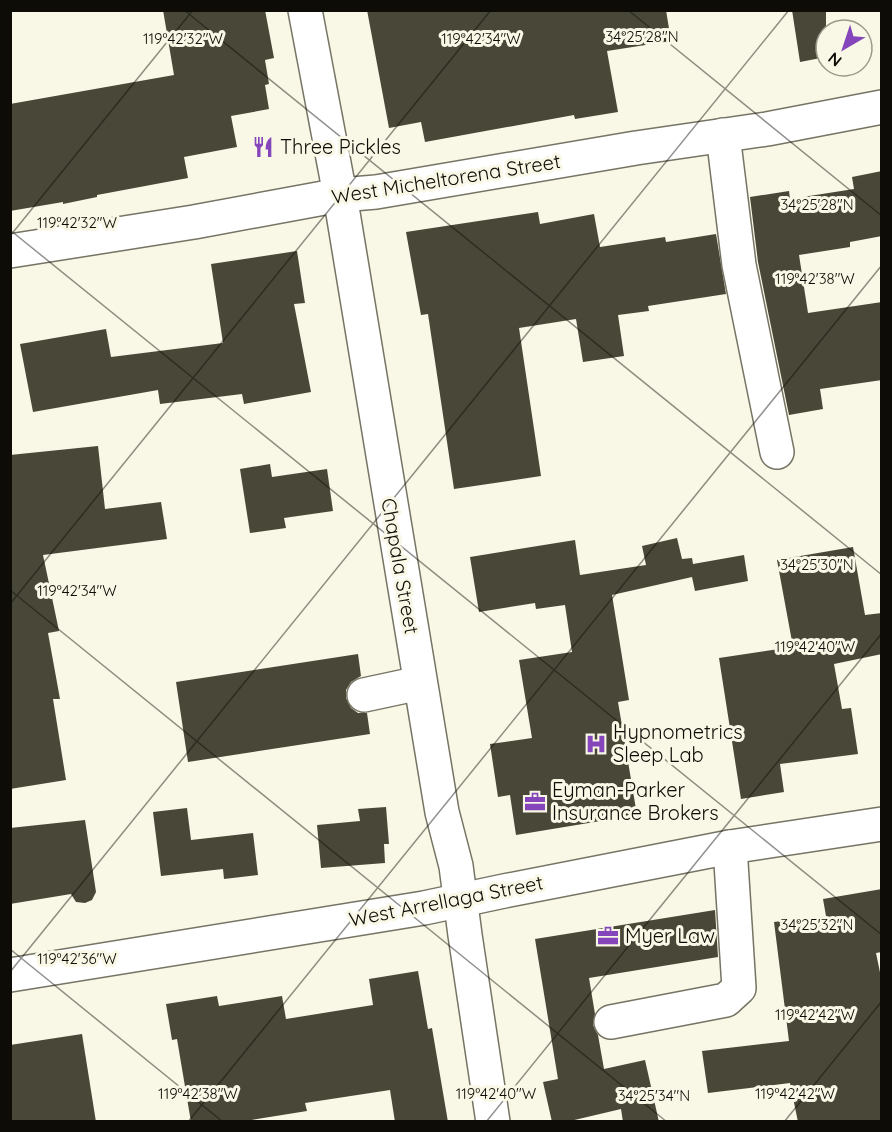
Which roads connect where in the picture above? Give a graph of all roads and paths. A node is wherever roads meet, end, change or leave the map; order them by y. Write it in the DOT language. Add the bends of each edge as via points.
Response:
graph roads {
  1 [pos="305,10"];
  2 [pos="882,107"];
  3 [pos="723,135"];
  4 [pos="340,195"];
  5 [pos="10,251"];
  6 [pos="777,452"];
  7 [pos="420,683"];
  8 [pos="364,695"];
  9 [pos="882,824"];
  10 [pos="730,848"];
  11 [pos="461,900"];
  12 [pos="10,975"];
  13 [pos="611,1022"];
  14 [pos="494,1122"];
  1 -- 4 [label="street, Chapala Street"];
  2 -- 3 [label="street, West Micheltorena Street"];
  3 -- 4 [label="street, West Micheltorena Street"];
  3 -- 6 [label="street" via="739,265"];
  4 -- 5 [label="street, West Micheltorena Street"];
  4 -- 7 [label="street, Chapala Street"];
  7 -- 8 [label="street"];
  7 -- 11 [label="street, Chapala Street"];
  9 -- 10 [label="street, West Arrellaga Street"];
  10 -- 11 [label="street, West Arrellaga Street"];
  10 -- 13 [label="street" via="739,988 726,1000"];
  11 -- 12 [label="street, West Arrellaga Street"];
  11 -- 14 [label="street, Chapala Street"];
}
